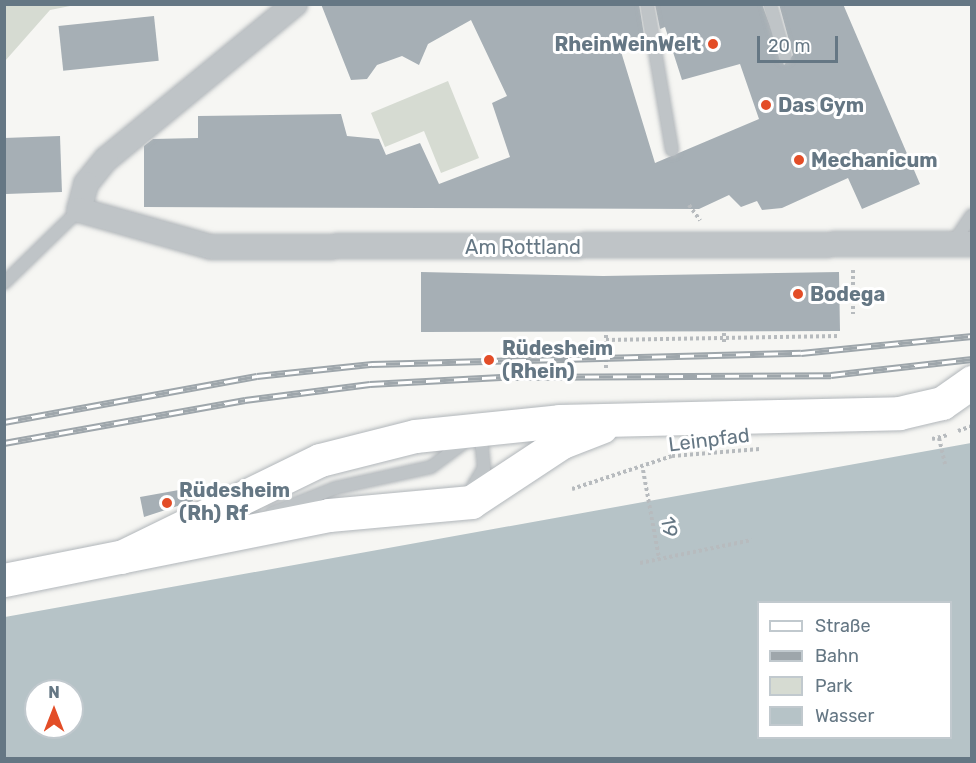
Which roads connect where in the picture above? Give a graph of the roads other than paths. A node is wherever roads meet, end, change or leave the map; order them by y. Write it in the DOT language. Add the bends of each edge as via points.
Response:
graph roads {
  1 [pos="295,4"];
  2 [pos="647,4"];
  3 [pos="770,4"];
  4 [pos="785,57"];
  5 [pos="672,150"];
  6 [pos="79,210"];
  7 [pos="972,214"];
  8 [pos="961,245"];
  9 [pos="4,283"];
  10 [pos="972,382"];
  11 [pos="612,422"];
  12 [pos="480,429"];
  13 [pos="373,510"];
  14 [pos="122,557"];
  15 [pos="4,580"];
  1 -- 6 [label="street" via="106,159 86,184"];
  2 -- 5 [label="lane"];
  3 -- 4 [label="lane"];
  6 -- 8 [label="street, Am Rottland" via="211,247"];
  6 -- 9 [label="lane"];
  7 -- 8 [label="lane"];
  10 -- 11 [label="main road" via="942,403 899,413"];
  11 -- 12 [label="main road" via="559,421"];
  11 -- 13 [label="main road" via="562,442 471,502"];
  12 -- 13 [label="lane" via="484,468 476,484"];
  12 -- 14 [label="main road" via="415,436 320,460"];
  13 -- 14 [label="main road"];
  14 -- 15 [label="main road"];
}
